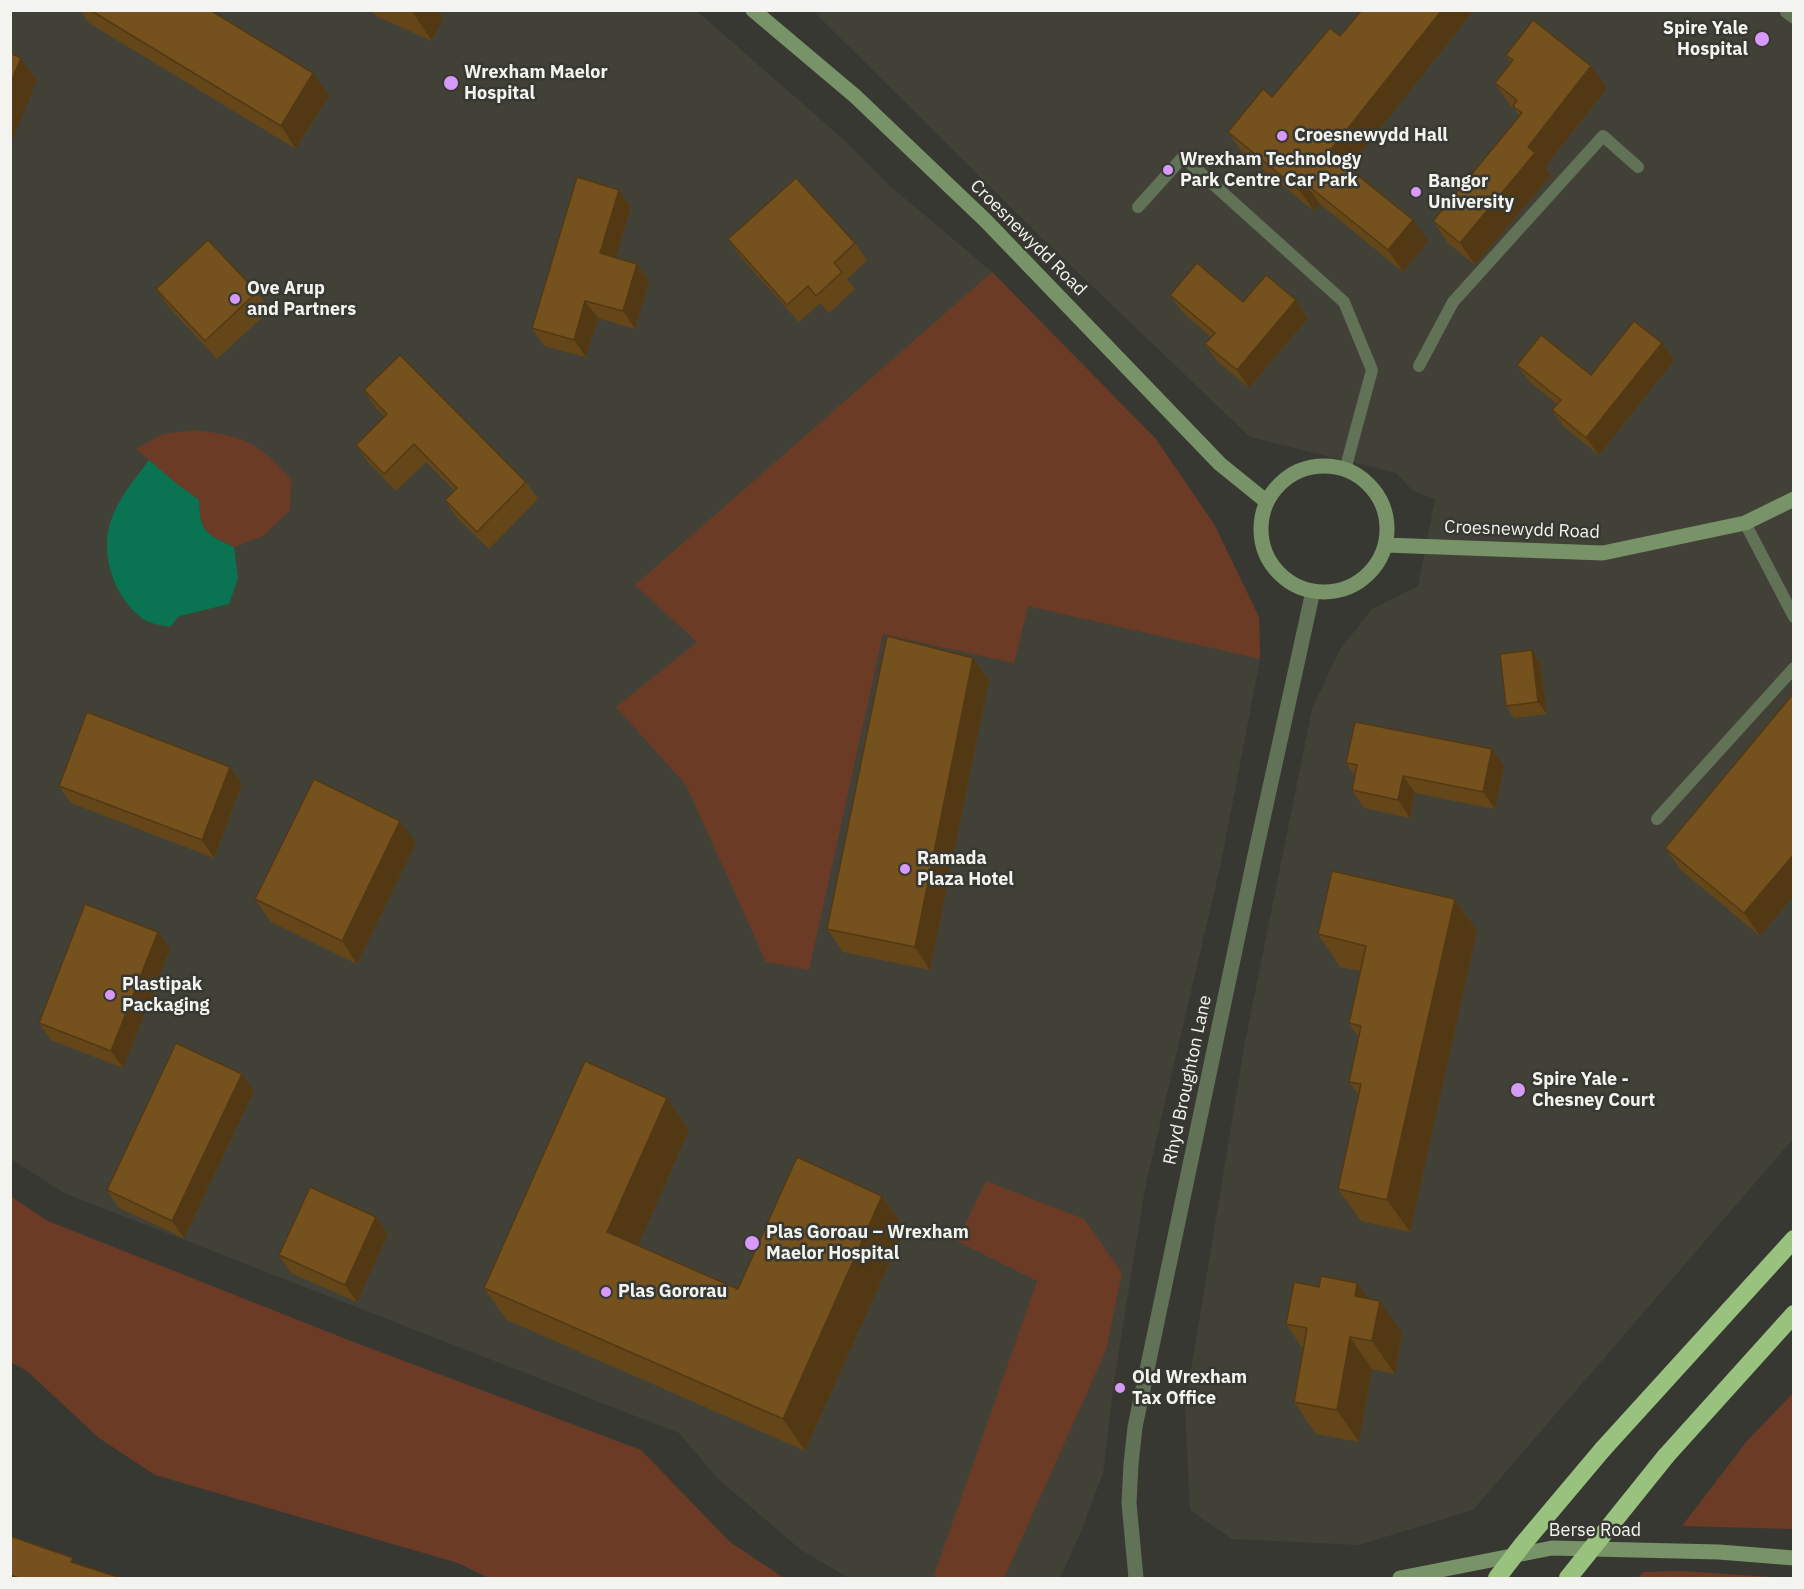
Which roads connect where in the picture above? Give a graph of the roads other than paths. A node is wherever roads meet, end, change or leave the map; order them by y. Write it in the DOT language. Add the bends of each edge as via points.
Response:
graph roads {
  1 [pos="753,10"];
  2 [pos="1787,10"];
  3 [pos="1794,18"];
  4 [pos="1638,167"];
  5 [pos="1138,207"];
  6 [pos="1419,366"];
  7 [pos="1345,470"];
  8 [pos="1794,499"];
  9 [pos="1267,502"];
  10 [pos="1745,523"];
  11 [pos="1385,545"];
  12 [pos="1313,591"];
  13 [pos="1794,617"];
  14 [pos="1794,668"];
  15 [pos="1657,819"];
  16 [pos="1794,1239"];
  17 [pos="1794,1314"];
  18 [pos="1794,1558"];
  19 [pos="1136,1578"];
  20 [pos="1400,1578"];
  21 [pos="1497,1578"];
  22 [pos="1568,1578"];
  1 -- 9 [label="street, Croesnewydd Road" via="855,96 986,221 1220,464"];
  2 -- 3 [label="lane"];
  4 -- 6 [label="lane" via="1604,136 1453,302"];
  5 -- 7 [label="lane" via="1183,157 1344,302 1372,370"];
  7 -- 9 [label="street" via="1327,466 1308,468 1277,486"];
  7 -- 11 [label="street" via="1362,478 1384,508"];
  8 -- 10 [label="street, Croesnewydd Road"];
  9 -- 12 [label="street" via="1261,520 1261,540 1267,558 1294,585"];
  10 -- 11 [label="street, Croesnewydd Road" via="1603,553"];
  10 -- 13 [label="lane"];
  11 -- 12 [label="street" via="1366,577 1350,587"];
  12 -- 19 [label="street, Rhyd Broughton Lane" via="1136,1427 1129,1503"];
  14 -- 15 [label="lane"];
  16 -- 21 [label="highway, bridge" via="1603,1449"];
  17 -- 22 [label="highway, bridge" via="1665,1456"];
  18 -- 20 [label="street, Berse Road" via="1552,1548"];
}
